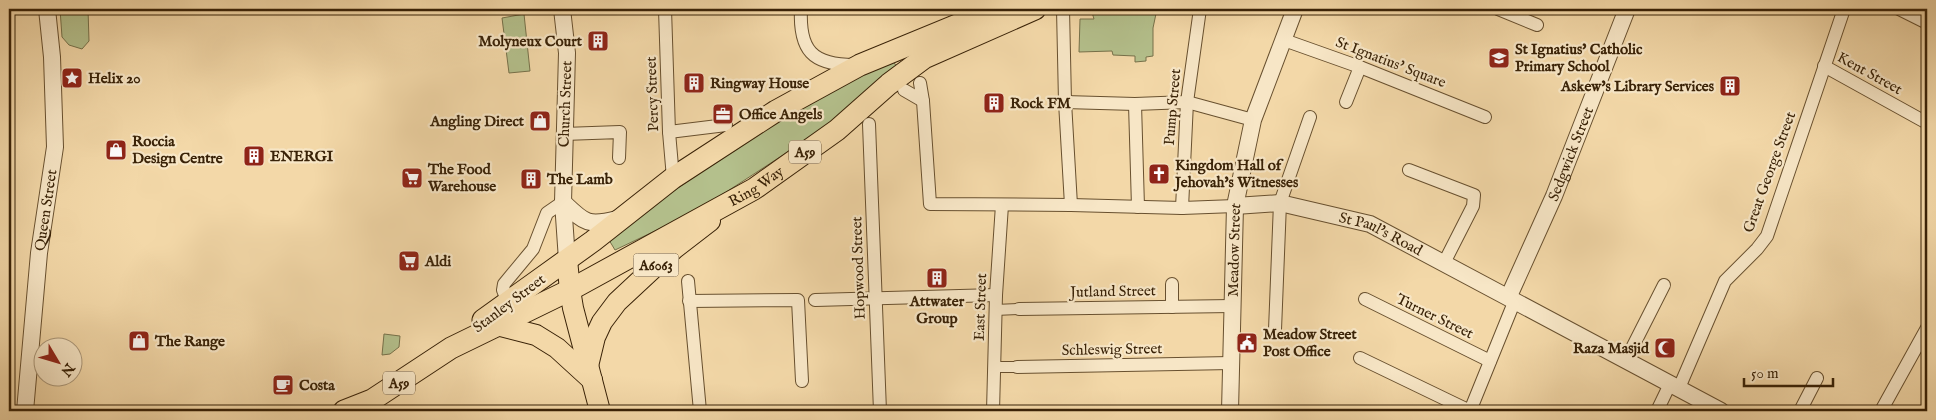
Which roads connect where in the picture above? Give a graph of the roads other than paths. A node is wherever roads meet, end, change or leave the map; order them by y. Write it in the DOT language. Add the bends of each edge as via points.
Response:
graph roads {
  1 [pos="47,9"];
  2 [pos="562,9"];
  3 [pos="665,9"];
  4 [pos="801,9"];
  5 [pos="996,9"];
  6 [pos="1035,9"];
  7 [pos="1063,9"];
  8 [pos="1200,9"];
  9 [pos="1295,9"];
  10 [pos="1498,9"];
  11 [pos="1627,9"];
  12 [pos="1844,9"];
  13 [pos="1899,9"];
  14 [pos="1927,23"];
  15 [pos="1537,25"];
  16 [pos="1284,40"];
  17 [pos="860,65"];
  18 [pos="1824,66"];
  19 [pos="1360,67"];
  20 [pos="920,83"];
  21 [pos="904,90"];
  22 [pos="924,101"];
  23 [pos="1065,102"];
  24 [pos="1187,102"];
  25 [pos="1346,102"];
  26 [pos="1135,104"];
  27 [pos="1485,117"];
  28 [pos="1310,118"];
  29 [pos="1253,120"];
  30 [pos="1927,123"];
  31 [pos="726,124"];
  32 [pos="869,124"];
  33 [pos="669,132"];
  34 [pos="564,134"];
  35 [pos="619,158"];
  36 [pos="1409,170"];
  37 [pos="673,178"];
  38 [pos="754,189"];
  39 [pos="563,202"];
  40 [pos="1070,204"];
  41 [pos="1280,204"];
  42 [pos="1002,205"];
  43 [pos="1138,206"];
  44 [pos="1235,206"];
  45 [pos="1182,208"];
  46 [pos="621,218"];
  47 [pos="567,260"];
  48 [pos="1444,263"];
  49 [pos="688,281"];
  50 [pos="1172,284"];
  51 [pos="1664,285"];
  52 [pos="570,290"];
  53 [pos="996,295"];
  54 [pos="876,297"];
  55 [pos="1512,298"];
  56 [pos="1365,299"];
  57 [pos="816,300"];
  58 [pos="690,301"];
  59 [pos="508,303"];
  60 [pos="1232,306"];
  61 [pos="1172,307"];
  62 [pos="1020,309"];
  63 [pos="995,310"];
  64 [pos="497,325"];
  65 [pos="1927,328"];
  66 [pos="1275,330"];
  67 [pos="451,348"];
  68 [pos="1360,358"];
  69 [pos="1626,360"];
  70 [pos="1490,361"];
  71 [pos="1231,363"];
  72 [pos="994,367"];
  73 [pos="1017,367"];
  74 [pos="590,373"];
  75 [pos="1816,378"];
  76 [pos="802,381"];
  77 [pos="1674,386"];
  78 [pos="25,411"];
  79 [pos="344,411"];
  80 [pos="600,411"];
  81 [pos="700,411"];
  82 [pos="880,411"];
  83 [pos="994,411"];
  84 [pos="1230,411"];
  85 [pos="1470,411"];
  86 [pos="1657,411"];
  87 [pos="1721,411"];
  88 [pos="1800,411"];
  89 [pos="1881,411"];
  1 -- 78 [label="street, Queen Street" via="55,147 39,253"];
  2 -- 34 [label="street, Church Street" via="568,53"];
  3 -- 33 [label="street, Percy Street"];
  4 -- 17 [label="street" via="807,49 834,65"];
  5 -- 17 [label="highway, A59"];
  6 -- 38 [label="highway, Ring Way / A59" via="924,58 837,130"];
  7 -- 23 [label="street"];
  8 -- 24 [label="street, Pump Street"];
  9 -- 16 [label="street, Meadow Street"];
  10 -- 15 [label="street"];
  11 -- 55 [label="street, Sedgwick Street"];
  12 -- 18 [label="street, Great George Street"];
  13 -- 14 [label="street"];
  16 -- 19 [label="street, St Ignatius' Square"];
  16 -- 29 [label="street, Meadow Street"];
  17 -- 37 [label="highway, A59" via="776,112"];
  18 -- 30 [label="street, Kent Street"];
  18 -- 77 [label="street, Great George Street" via="1767,236 1725,281"];
  19 -- 25 [label="street"];
  19 -- 27 [label="street, St Ignatius' Square"];
  20 -- 22 [label="street"];
  21 -- 22 [label="street"];
  22 -- 42 [label="street, St Paul's Road" via="930,204"];
  23 -- 26 [label="street"];
  23 -- 40 [label="street"];
  24 -- 26 [label="street"];
  24 -- 29 [label="street"];
  24 -- 45 [label="street, Pump Street"];
  26 -- 43 [label="street"];
  28 -- 41 [label="street"];
  29 -- 44 [label="street, Meadow Street"];
  31 -- 33 [label="street"];
  32 -- 54 [label="street, Hopwood Street"];
  33 -- 37 [label="street, Percy Street"];
  34 -- 35 [label="street" via="620,132"];
  34 -- 39 [label="street, Church Street"];
  36 -- 48 [label="street" via="1474,195 1473,206"];
  37 -- 46 [label="highway, A59"];
  38 -- 52 [label="highway, Ring Way / A59"];
  38 -- 74 [label="main road, A6063" via="675,248 617,302 595,337"];
  39 -- 46 [label="street" via="590,223"];
  39 -- 47 [label="street, Church Street"];
  39 -- 59 [label="street" via="547,213 533,249 504,284"];
  40 -- 42 [label="street, St Paul's Road"];
  40 -- 43 [label="street, St Paul's Road"];
  41 -- 44 [label="street, St Paul's Road"];
  41 -- 48 [label="street, St Paul's Road" via="1370,224"];
  41 -- 66 [label="street"];
  42 -- 53 [label="street, East Street"];
  43 -- 45 [label="street, St Paul's Road"];
  44 -- 45 [label="street, St Paul's Road"];
  44 -- 60 [label="street, Meadow Street"];
  46 -- 47 [label="highway, A59"];
  47 -- 52 [label="main road"];
  47 -- 59 [label="highway, Stanley Street / A59"];
  48 -- 55 [label="street, St Paul's Road"];
  49 -- 58 [label="street"];
  50 -- 61 [label="street"];
  51 -- 69 [label="street"];
  52 -- 64 [label="highway, Stanley Street / A59"];
  52 -- 74 [label="main road, A6063"];
  53 -- 54 [label="street"];
  53 -- 63 [label="street, East Street"];
  54 -- 57 [label="street"];
  54 -- 82 [label="street, Hopwood Street"];
  55 -- 69 [label="street, St Paul's Road"];
  55 -- 70 [label="street"];
  56 -- 70 [label="street, Turner Street"];
  58 -- 76 [label="street" via="798,300"];
  58 -- 81 [label="street"];
  59 -- 67 [label="highway, Stanley Street / A59"];
  60 -- 61 [label="street, Jutland Street"];
  60 -- 71 [label="street, Meadow Street"];
  61 -- 62 [label="street, Jutland Street"];
  62 -- 63 [label="street, Jutland Street"];
  63 -- 72 [label="street, East Street"];
  64 -- 67 [label="highway, Stanley Street / A59"];
  64 -- 74 [label="main road" via="536,335"];
  65 -- 89 [label="street"];
  67 -- 79 [label="highway, Stanley Street / A59" via="372,400"];
  68 -- 85 [label="street"];
  69 -- 77 [label="street, St Paul's Road"];
  70 -- 85 [label="street"];
  71 -- 73 [label="street, Schleswig Street"];
  71 -- 84 [label="street, Meadow Street"];
  72 -- 73 [label="street, Schleswig Street"];
  72 -- 83 [label="street, East Street"];
  74 -- 80 [label="main road, A6063"];
  75 -- 88 [label="street"];
  77 -- 86 [label="street, Great George Street"];
  77 -- 87 [label="street, St Paul's Road"];
}
